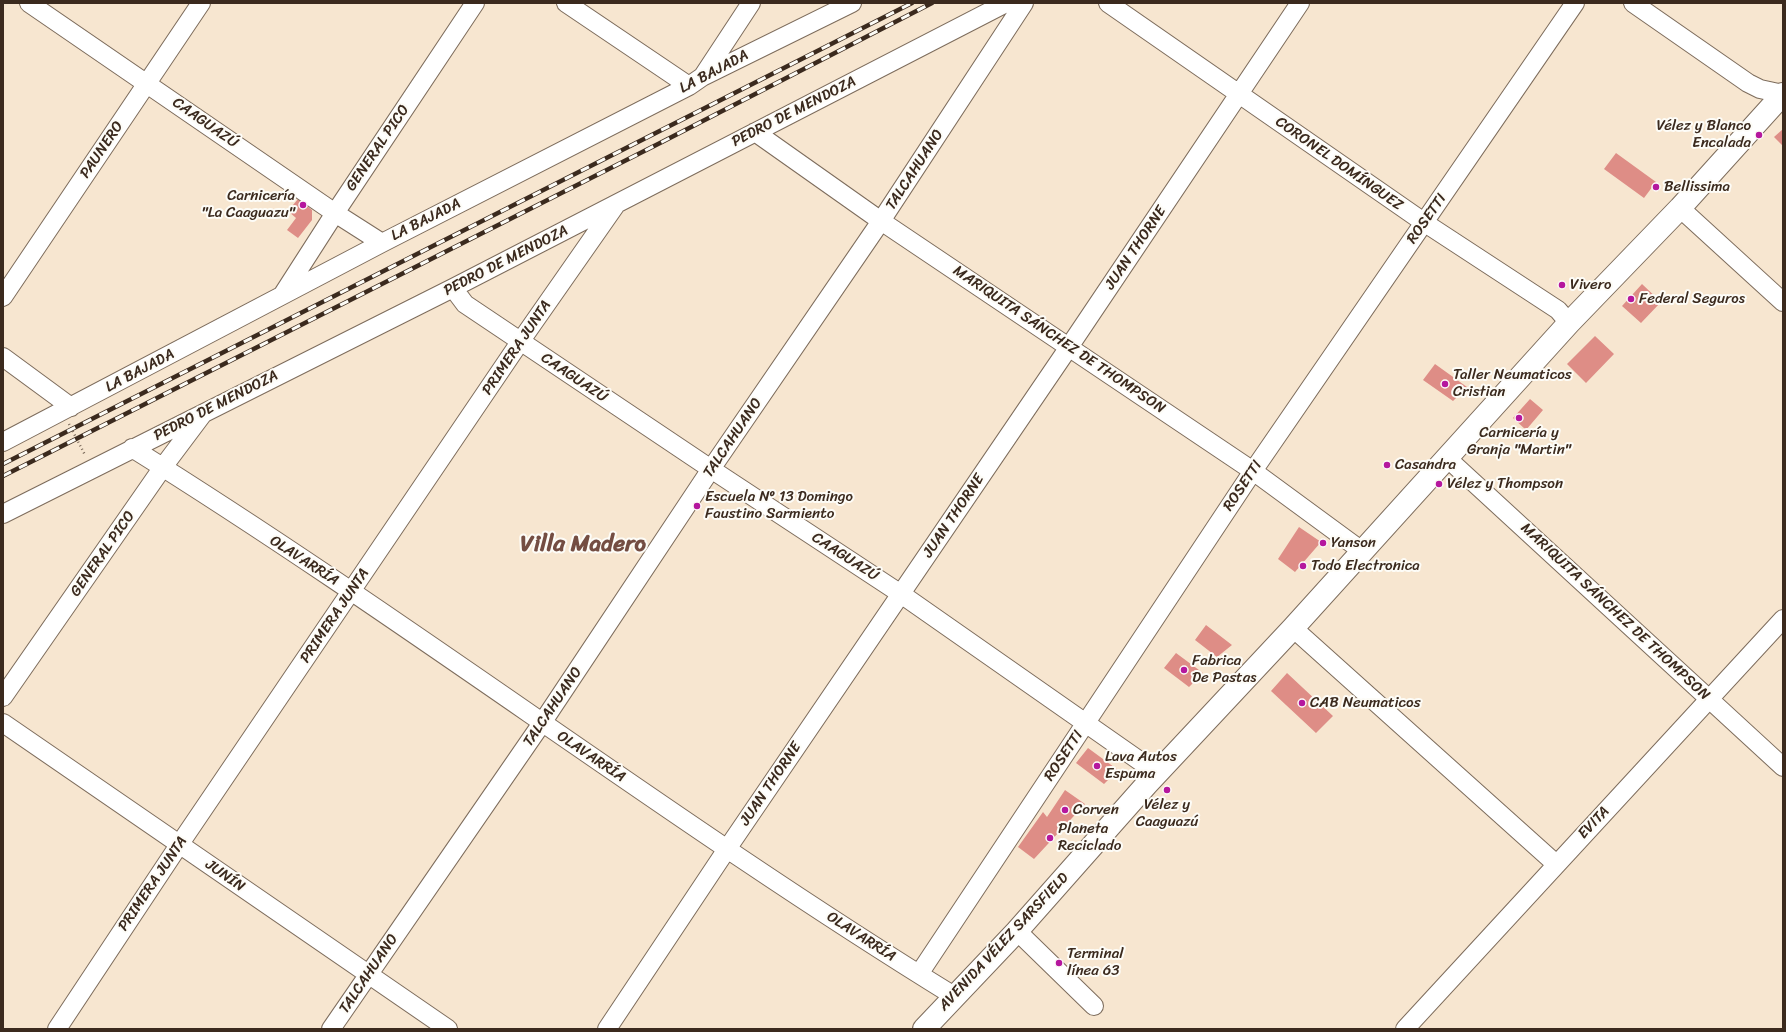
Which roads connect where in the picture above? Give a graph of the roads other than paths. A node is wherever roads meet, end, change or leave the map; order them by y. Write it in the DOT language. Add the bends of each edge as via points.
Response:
graph roads {
  1 [pos="28,3"];
  2 [pos="201,3"];
  3 [pos="475,3"];
  4 [pos="566,3"];
  5 [pos="751,3"];
  6 [pos="852,3"];
  7 [pos="1006,3"];
  8 [pos="1024,3"];
  9 [pos="1108,3"];
  10 [pos="1300,3"];
  11 [pos="1576,3"];
  12 [pos="1633,3"];
  13 [pos="695,81"];
  14 [pos="147,83"];
  15 [pos="1783,94"];
  16 [pos="1239,95"];
  17 [pos="755,132"];
  18 [pos="617,204"];
  19 [pos="1680,208"];
  20 [pos="335,213"];
  21 [pos="881,221"];
  22 [pos="1425,223"];
  23 [pos="382,243"];
  24 [pos="453,288"];
  25 [pos="282,295"];
  26 [pos="3,297"];
  27 [pos="1783,302"];
  28 [pos="1569,323"];
  29 [pos="520,342"];
  30 [pos="1069,347"];
  31 [pos="3,357"];
  32 [pos="67,409"];
  33 [pos="204,412"];
  34 [pos="3,442"];
  35 [pos="132,448"];
  36 [pos="1447,458"];
  37 [pos="163,467"];
  38 [pos="711,469"];
  39 [pos="1252,471"];
  40 [pos="3,514"];
  41 [pos="1362,551"];
  42 [pos="352,592"];
  43 [pos="901,594"];
  44 [pos="1783,619"];
  45 [pos="1294,628"];
  46 [pos="3,697"];
  47 [pos="1709,699"];
  48 [pos="3,723"];
  49 [pos="542,723"];
  50 [pos="1086,724"];
  51 [pos="1783,766"];
  52 [pos="1157,774"];
  53 [pos="179,845"];
  54 [pos="727,849"];
  55 [pos="1556,864"];
  56 [pos="1017,931"];
  57 [pos="919,974"];
  58 [pos="368,975"];
  59 [pos="954,996"];
  60 [pos="1094,1006"];
  61 [pos="56,1029"];
  62 [pos="331,1029"];
  63 [pos="448,1029"];
  64 [pos="608,1029"];
  65 [pos="924,1029"];
  66 [pos="1406,1029"];
  1 -- 14 [label="street, CAAGUAZÚ"];
  2 -- 14 [label="street, PAUNERO"];
  3 -- 20 [label="street, GENERAL PICO"];
  4 -- 13 [label="street"];
  5 -- 13 [label="street"];
  6 -- 13 [label="street, LA BAJADA"];
  7 -- 17 [label="street, PEDRO DE MENDOZA"];
  8 -- 21 [label="street, TALCAHUANO"];
  9 -- 16 [label="street, CORONEL DOMÍNGUEZ"];
  10 -- 16 [label="street, JUAN THORNE"];
  11 -- 22 [label="street, ROSETTI"];
  12 -- 15 [label="street" via="1748,83 1760,89"];
  13 -- 23 [label="street, LA BAJADA"];
  14 -- 20 [label="street, CAAGUAZÚ"];
  14 -- 26 [label="street, PAUNERO"];
  15 -- 19 [label="main road, AVENIDA VÉLEZ SARSFIELD"];
  16 -- 22 [label="street, CORONEL DOMÍNGUEZ"];
  16 -- 30 [label="street, JUAN THORNE"];
  17 -- 18 [label="street, PEDRO DE MENDOZA"];
  17 -- 21 [label="street, MARIQUITA SÁNCHEZ DE THOMPSON"];
  18 -- 24 [label="street, PEDRO DE MENDOZA"];
  18 -- 29 [label="street, PRIMERA JUNTA"];
  19 -- 27 [label="street"];
  19 -- 28 [label="main road, AVENIDA VÉLEZ SARSFIELD"];
  20 -- 23 [label="street, CAAGUAZÚ"];
  20 -- 25 [label="street, GENERAL PICO"];
  21 -- 30 [label="street, MARIQUITA SÁNCHEZ DE THOMPSON"];
  21 -- 38 [label="street, TALCAHUANO"];
  22 -- 28 [label="street, CORONEL DOMÍNGUEZ" via="1558,310"];
  22 -- 39 [label="street, ROSETTI"];
  23 -- 25 [label="street, LA BAJADA"];
  24 -- 29 [label="street, CAAGUAZÚ" via="466,304"];
  24 -- 33 [label="street, PEDRO DE MENDOZA"];
  25 -- 32 [label="street, LA BAJADA"];
  28 -- 36 [label="main road, AVENIDA VÉLEZ SARSFIELD"];
  29 -- 38 [label="street, CAAGUAZÚ"];
  29 -- 42 [label="street, PRIMERA JUNTA"];
  30 -- 39 [label="street, MARIQUITA SÁNCHEZ DE THOMPSON"];
  30 -- 43 [label="street, JUAN THORNE"];
  31 -- 32 [label="street"];
  32 -- 34 [label="street, LA BAJADA"];
  33 -- 35 [label="street, PEDRO DE MENDOZA"];
  33 -- 37 [label="street, GENERAL PICO"];
  35 -- 37 [label="street, OLAVARRÍA"];
  35 -- 40 [label="street, PEDRO DE MENDOZA"];
  36 -- 41 [label="main road, AVENIDA VÉLEZ SARSFIELD"];
  36 -- 47 [label="street, MARIQUITA SÁNCHEZ DE THOMPSON"];
  37 -- 42 [label="street, OLAVARRÍA"];
  37 -- 46 [label="street, GENERAL PICO"];
  38 -- 43 [label="street, CAAGUAZÚ"];
  38 -- 49 [label="street, TALCAHUANO"];
  39 -- 41 [label="street, MARIQUITA SÁNCHEZ DE THOMPSON"];
  39 -- 50 [label="street, ROSETTI"];
  41 -- 45 [label="main road, AVENIDA VÉLEZ SARSFIELD"];
  42 -- 49 [label="street, OLAVARRÍA"];
  42 -- 53 [label="street, PRIMERA JUNTA"];
  43 -- 50 [label="street, CAAGUAZÚ"];
  43 -- 54 [label="street, JUAN THORNE"];
  44 -- 47 [label="street, EVITA"];
  45 -- 52 [label="main road, AVENIDA VÉLEZ SARSFIELD"];
  45 -- 55 [label="street"];
  47 -- 51 [label="street, MARIQUITA SÁNCHEZ DE THOMPSON"];
  47 -- 55 [label="street, EVITA"];
  48 -- 53 [label="street, JUNÍN"];
  49 -- 54 [label="street, OLAVARRÍA"];
  49 -- 58 [label="street, TALCAHUANO"];
  50 -- 52 [label="street, CAAGUAZÚ"];
  50 -- 57 [label="street, ROSETTI"];
  52 -- 56 [label="main road, AVENIDA VÉLEZ SARSFIELD"];
  53 -- 58 [label="street, JUNÍN"];
  53 -- 61 [label="street, PRIMERA JUNTA"];
  54 -- 57 [label="street, OLAVARRÍA"];
  54 -- 64 [label="street, JUAN THORNE"];
  55 -- 66 [label="street, EVITA"];
  56 -- 59 [label="main road, AVENIDA VÉLEZ SARSFIELD"];
  56 -- 60 [label="street"];
  57 -- 59 [label="street, OLAVARRÍA"];
  58 -- 62 [label="street, TALCAHUANO"];
  58 -- 63 [label="street, JUNÍN"];
  59 -- 65 [label="main road, AVENIDA VÉLEZ SARSFIELD"];
}
